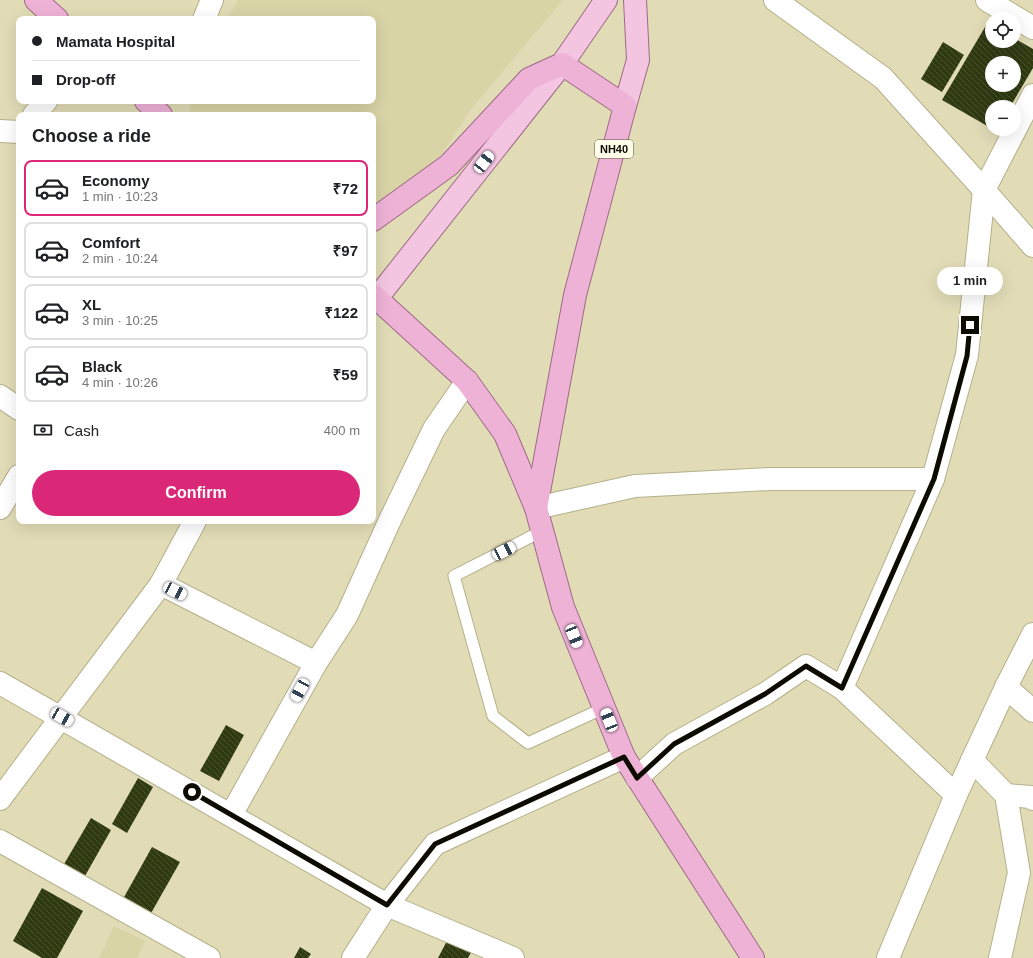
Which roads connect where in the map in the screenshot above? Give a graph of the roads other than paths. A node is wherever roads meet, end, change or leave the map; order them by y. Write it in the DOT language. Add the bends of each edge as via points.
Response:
graph roads {
  1 [pos="36,0"];
  2 [pos="212,0"];
  3 [pos="606,0"];
  4 [pos="635,0"];
  5 [pos="775,0"];
  6 [pos="987,0"];
  7 [pos="54,16"];
  8 [pos="205,16"];
  9 [pos="1033,28"];
  10 [pos="562,64"];
  11 [pos="1033,95"];
  12 [pos="43,104"];
  13 [pos="149,104"];
  14 [pos="625,106"];
  15 [pos="37,112"];
  16 [pos="158,112"];
  17 [pos="0,131"];
  18 [pos="16,132"];
  19 [pos="984,190"];
  20 [pos="376,218"];
  21 [pos="1033,246"];
  22 [pos="376,296"];
  23 [pos="376,300"];
  24 [pos="467,381"];
  25 [pos="0,396"];
  26 [pos="16,406"];
  27 [pos="934,479"];
  28 [pos="16,481"];
  29 [pos="0,508"];
  30 [pos="536,508"];
  31 [pos="193,524"];
  32 [pos="542,531"];
  33 [pos="161,584"];
  34 [pos="1033,634"];
  35 [pos="316,663"];
  36 [pos="0,683"];
  37 [pos="1006,687"];
  38 [pos="842,688"];
  39 [pos="604,708"];
  40 [pos="1033,711"];
  41 [pos="62,717"];
  42 [pos="624,757"];
  43 [pos="972,760"];
  44 [pos="637,778"];
  45 [pos="956,795"];
  46 [pos="1006,795"];
  47 [pos="1033,798"];
  48 [pos="0,799"];
  49 [pos="231,815"];
  50 [pos="0,841"];
  51 [pos="387,905"];
  52 [pos="209,958"];
  53 [pos="353,958"];
  54 [pos="513,958"];
  55 [pos="753,958"];
  56 [pos="888,958"];
  57 [pos="1000,958"];
  1 -- 7 [label="highway"];
  2 -- 8 [label="street"];
  3 -- 10 [label="main road"];
  4 -- 14 [label="main road" via="638,60"];
  5 -- 19 [label="street" via="883,78"];
  6 -- 9 [label="street"];
  10 -- 14 [label="highway"];
  10 -- 20 [label="highway" via="528,79 449,165"];
  10 -- 22 [label="main road"];
  11 -- 19 [label="street"];
  12 -- 15 [label="street"];
  13 -- 16 [label="highway"];
  14 -- 30 [label="highway, NH40" via="575,295"];
  17 -- 18 [label="street"];
  19 -- 21 [label="street"];
  19 -- 27 [label="street" via="967,356"];
  23 -- 24 [label="highway, NH40"];
  24 -- 30 [label="highway, NH40" via="505,434"];
  24 -- 35 [label="street" via="434,429 347,615"];
  25 -- 26 [label="street"];
  27 -- 30 [label="street" via="770,480 635,486"];
  27 -- 38 [label="street"];
  28 -- 29 [label="street"];
  30 -- 32 [label="highway, NH40"];
  31 -- 33 [label="street"];
  32 -- 39 [label="highway, NH40" via="563,607"];
  32 -- 39 [label="lane" via="454,576 493,716 528,743"];
  33 -- 35 [label="street"];
  33 -- 41 [label="street"];
  34 -- 37 [label="street"];
  35 -- 49 [label="street"];
  36 -- 41 [label="street"];
  37 -- 40 [label="street"];
  37 -- 43 [label="street"];
  38 -- 44 [label="street" via="806,666 765,694 674,744"];
  38 -- 45 [label="street"];
  39 -- 42 [label="highway, NH40"];
  41 -- 48 [label="street"];
  41 -- 49 [label="street"];
  42 -- 44 [label="highway, NH40"];
  42 -- 51 [label="street" via="435,844"];
  43 -- 45 [label="street"];
  43 -- 46 [label="street"];
  44 -- 55 [label="highway, NH40"];
  45 -- 56 [label="street"];
  46 -- 47 [label="street"];
  46 -- 57 [label="street" via="1019,873"];
  49 -- 51 [label="street"];
  50 -- 52 [label="street"];
  51 -- 53 [label="street"];
  51 -- 54 [label="street"];
}
